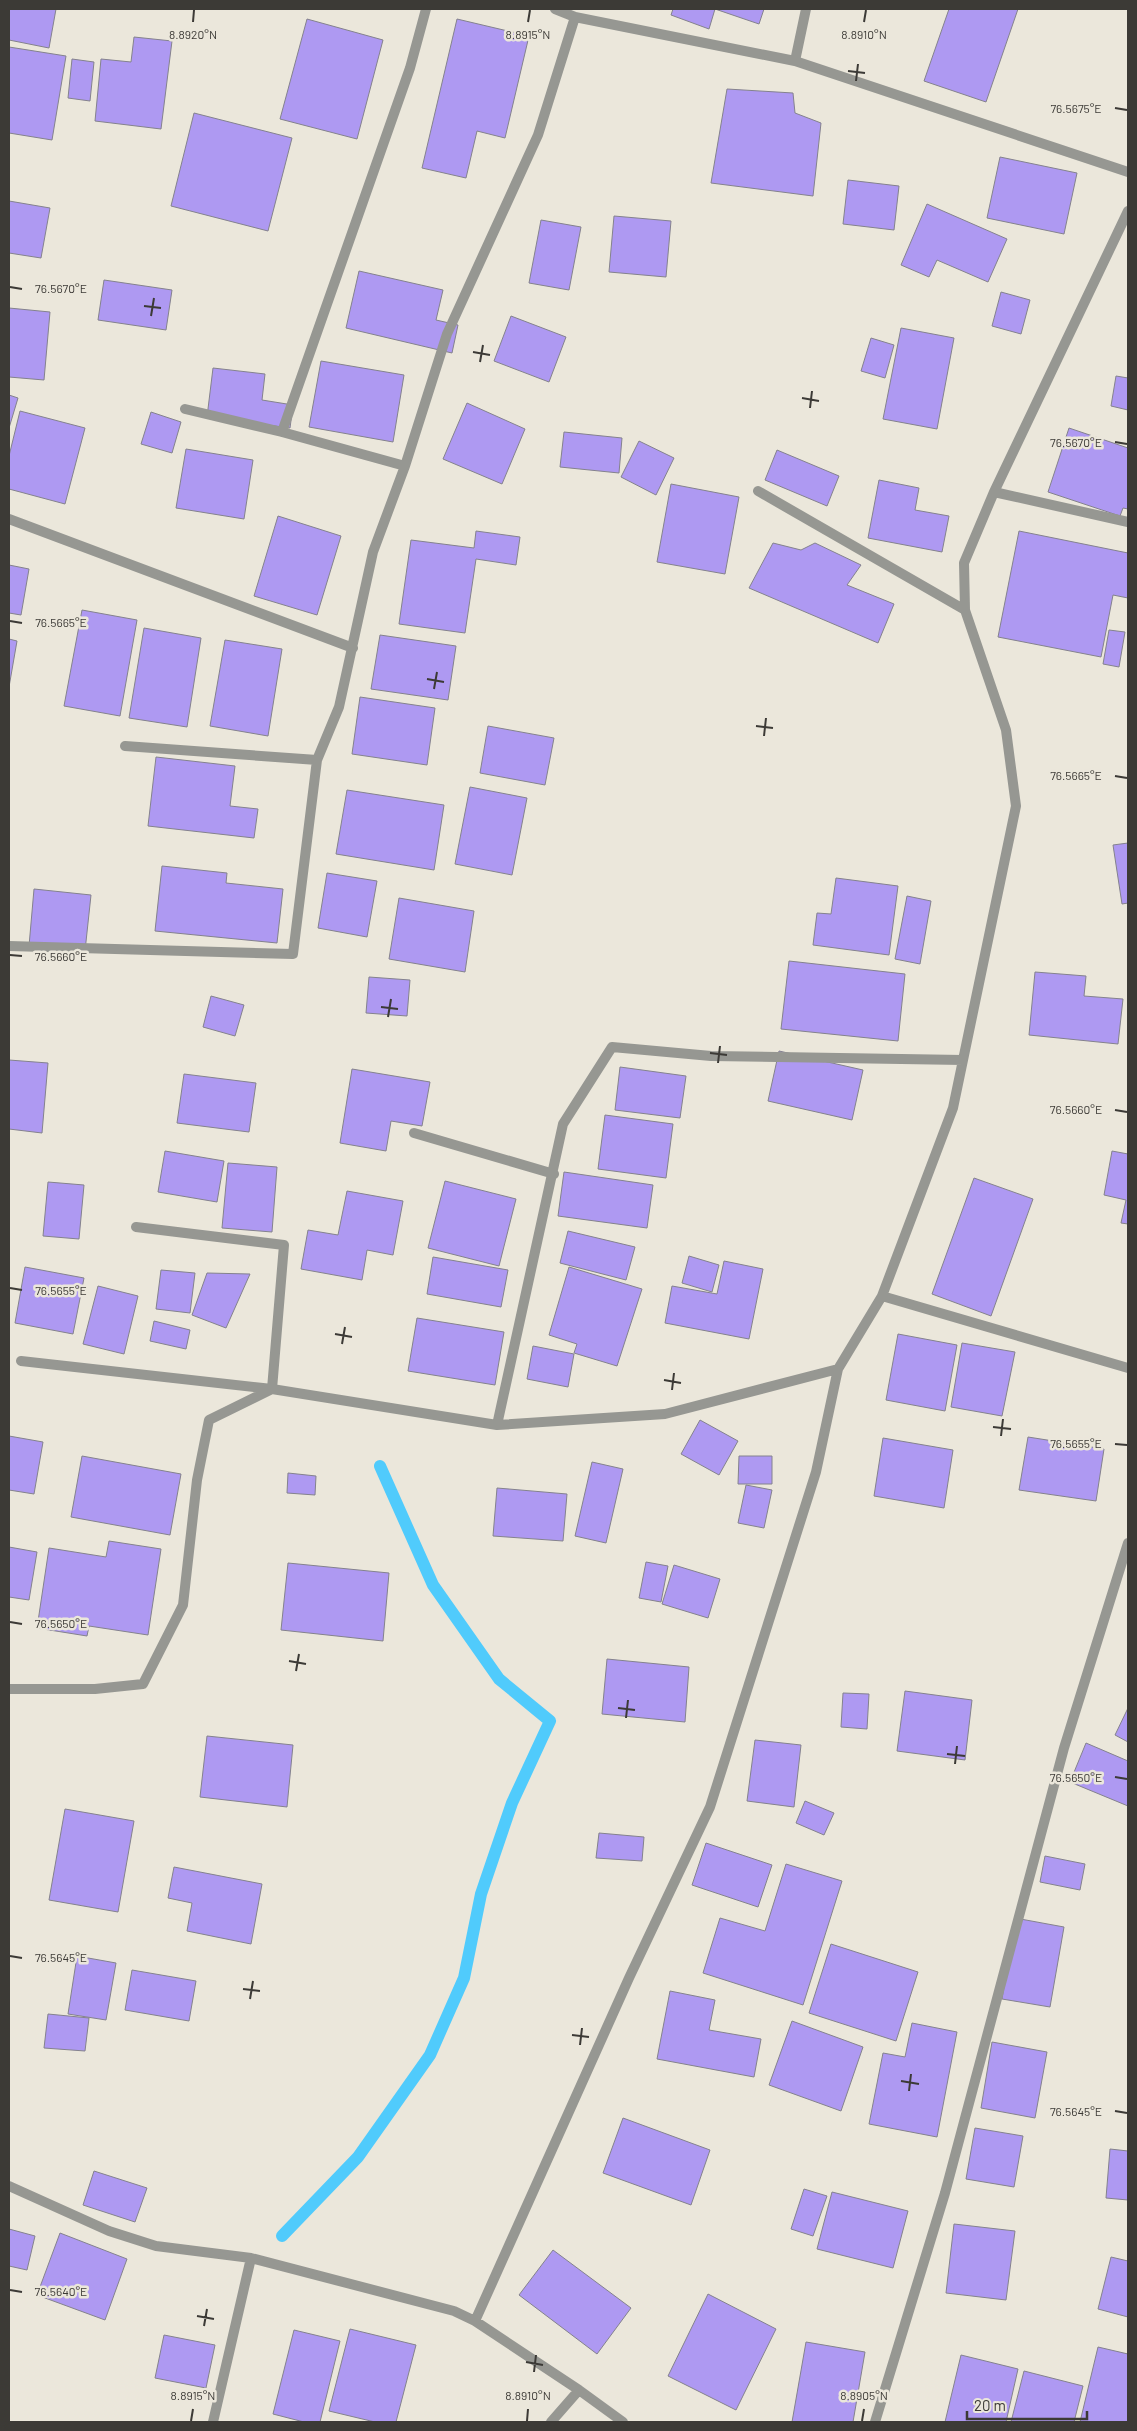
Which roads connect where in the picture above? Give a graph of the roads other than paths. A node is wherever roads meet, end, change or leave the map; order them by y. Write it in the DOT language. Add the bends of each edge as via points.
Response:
graph roads {
  1 [pos="426,9"];
  2 [pos="555,9"];
  3 [pos="806,9"];
  4 [pos="574,17"];
  5 [pos="795,61"];
  6 [pos="1128,172"];
  7 [pos="1128,211"];
  8 [pos="185,409"];
  9 [pos="282,432"];
  10 [pos="405,466"];
  11 [pos="758,491"];
  12 [pos="994,492"];
  13 [pos="9,519"];
  14 [pos="1128,522"];
  15 [pos="965,610"];
  16 [pos="353,648"];
  17 [pos="125,746"];
  18 [pos="317,760"];
  19 [pos="9,946"];
  20 [pos="963,1060"];
  21 [pos="414,1133"];
  22 [pos="554,1174"];
  23 [pos="136,1227"];
  24 [pos="882,1296"];
  25 [pos="21,1361"];
  26 [pos="1128,1368"];
  27 [pos="838,1370"];
  28 [pos="272,1389"];
  29 [pos="497,1425"];
  30 [pos="1128,1543"];
  31 [pos="9,1689"];
  32 [pos="9,2186"];
  33 [pos="251,2258"];
  34 [pos="475,2321"];
  35 [pos="579,2390"];
  36 [pos="213,2422"];
  37 [pos="551,2422"];
  38 [pos="623,2422"];
  39 [pos="875,2422"];
  1 -- 9 [label="street" via="410,68"];
  2 -- 4 [label="street"];
  3 -- 5 [label="street"];
  4 -- 5 [label="street"];
  4 -- 10 [label="street" via="538,135 447,334"];
  5 -- 6 [label="street"];
  7 -- 12 [label="street"];
  8 -- 9 [label="street"];
  9 -- 10 [label="street"];
  10 -- 16 [label="street" via="373,552"];
  11 -- 15 [label="street"];
  12 -- 14 [label="street"];
  12 -- 15 [label="street" via="964,563"];
  13 -- 16 [label="street"];
  15 -- 20 [label="street" via="1006,730 1016,806"];
  16 -- 18 [label="street" via="339,707"];
  17 -- 18 [label="street"];
  18 -- 19 [label="street" via="293,954"];
  20 -- 22 [label="street" via="711,1056 612,1047 563,1124"];
  20 -- 24 [label="street" via="953,1108"];
  21 -- 22 [label="street"];
  22 -- 29 [label="street"];
  23 -- 28 [label="street" via="284,1245"];
  24 -- 26 [label="street"];
  24 -- 27 [label="street"];
  25 -- 28 [label="street"];
  27 -- 29 [label="street" via="665,1414"];
  27 -- 34 [label="street" via="816,1472 710,1807"];
  28 -- 29 [label="street"];
  28 -- 31 [label="street" via="209,1420 197,1480 183,1605 143,1684 94,1690"];
  30 -- 39 [label="street" via="1064,1748 945,2193"];
  32 -- 33 [label="street" via="109,2231 156,2246"];
  33 -- 34 [label="street" via="454,2311"];
  33 -- 36 [label="street"];
  34 -- 35 [label="street"];
  35 -- 37 [label="street"];
  35 -- 38 [label="street"];
}
